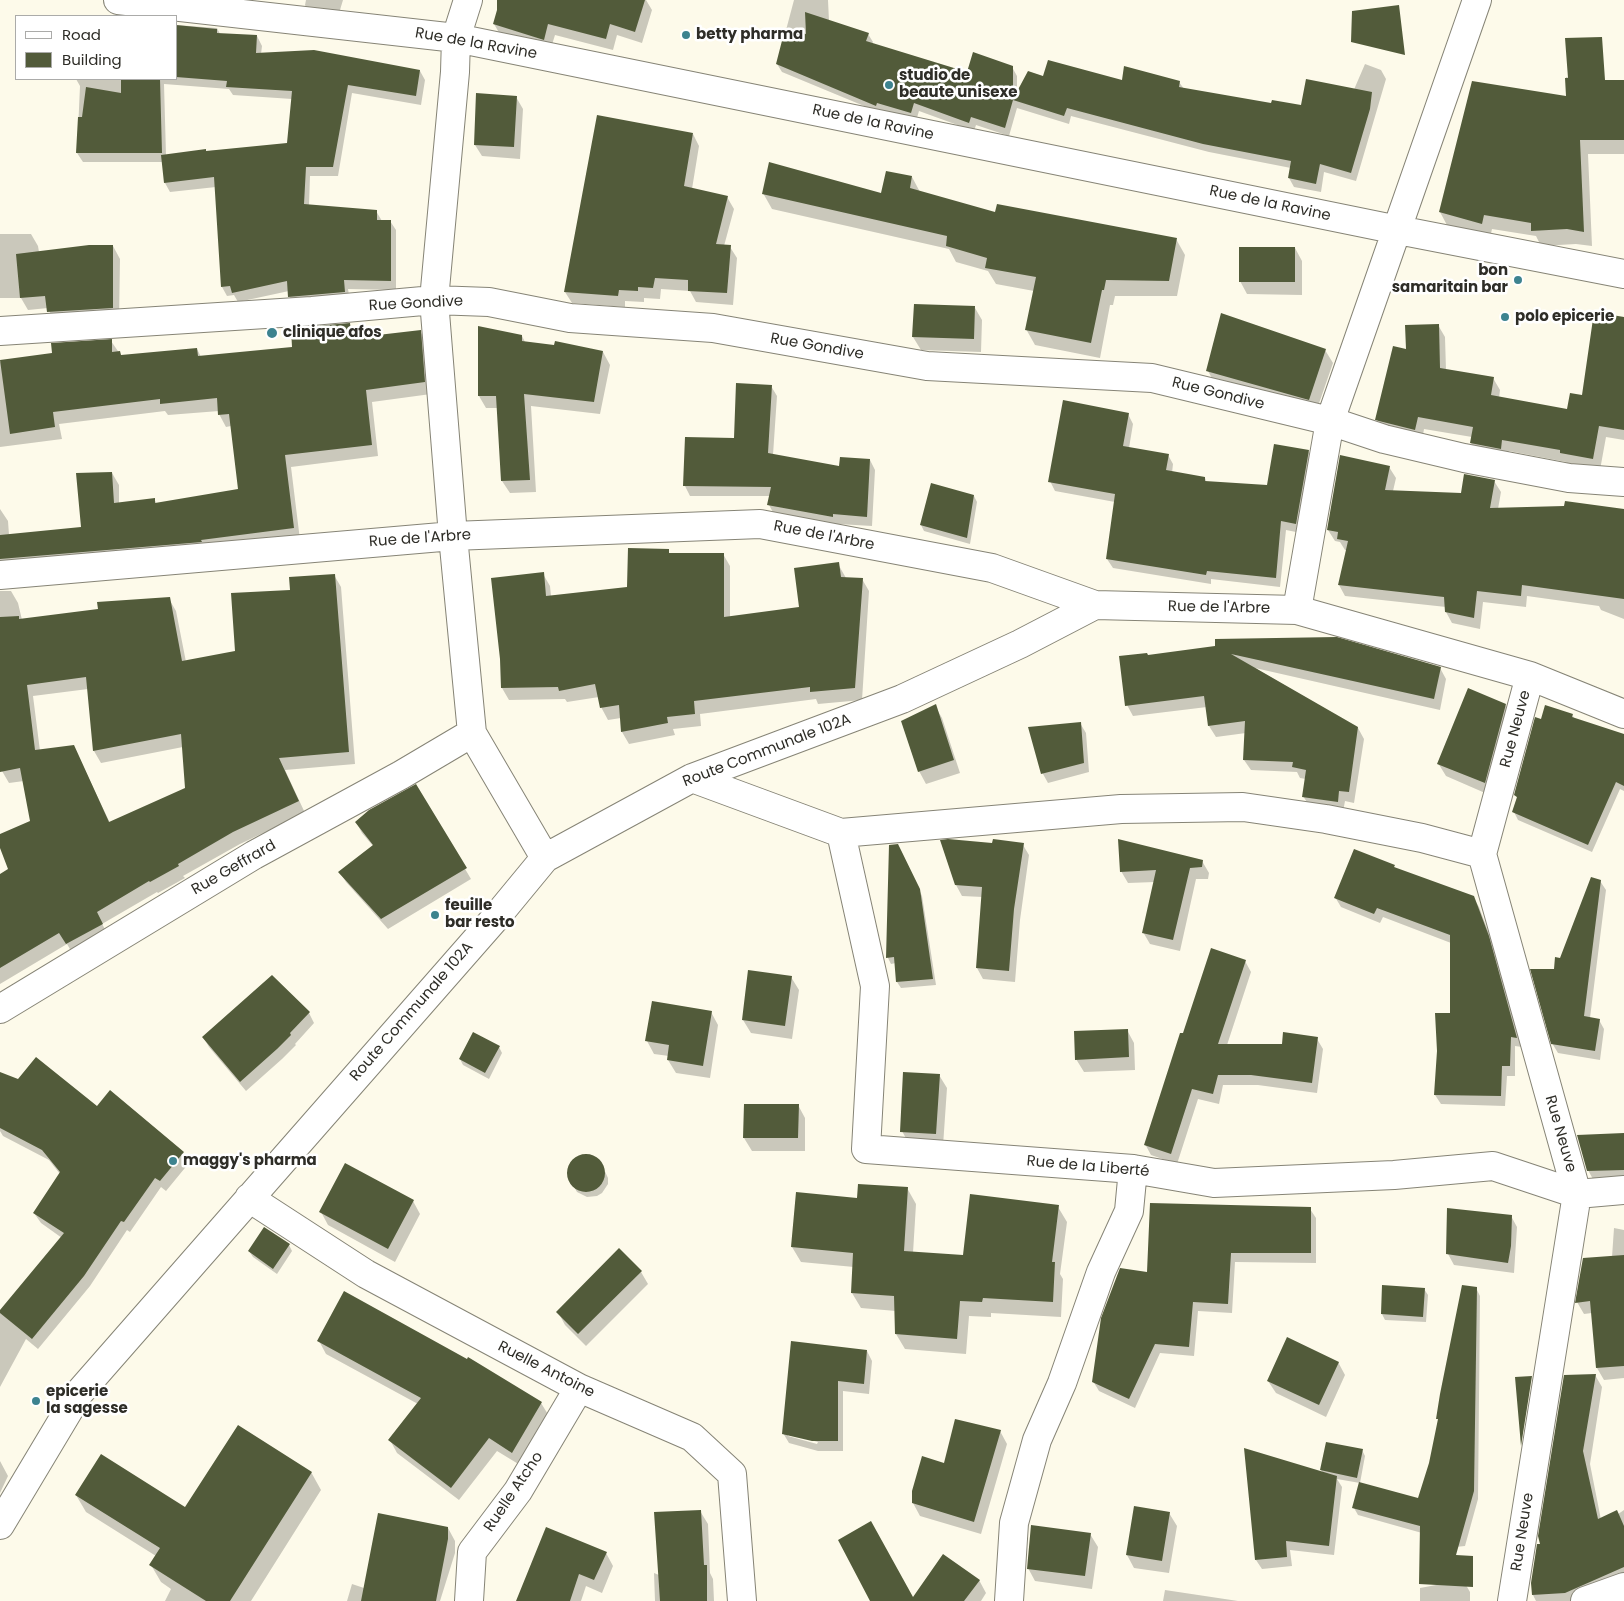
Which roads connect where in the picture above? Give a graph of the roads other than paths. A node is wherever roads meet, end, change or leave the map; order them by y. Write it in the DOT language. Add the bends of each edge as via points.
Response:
graph roads {
  1 [pos="118,0"];
  2 [pos="468,0"];
  3 [pos="1477,0"];
  4 [pos="456,38"];
  5 [pos="1398,230"];
  6 [pos="1624,274"];
  7 [pos="434,300"];
  8 [pos="0,331"];
  9 [pos="1330,421"];
  10 [pos="1624,482"];
  11 [pos="453,536"];
  12 [pos="0,575"];
  13 [pos="1095,605"];
  14 [pos="1297,610"];
  15 [pos="1530,676"];
  16 [pos="1624,714"];
  17 [pos="472,733"];
  18 [pos="692,778"];
  19 [pos="841,833"];
  20 [pos="1482,854"];
  21 [pos="545,858"];
  22 [pos="0,1009"];
  23 [pos="1133,1169"];
  24 [pos="1624,1190"];
  25 [pos="1577,1194"];
  26 [pos="249,1198"];
  27 [pos="579,1388"];
  28 [pos="0,1525"];
  29 [pos="1624,1587"];
  30 [pos="469,1601"];
  31 [pos="742,1601"];
  32 [pos="1009,1601"];
  33 [pos="1512,1601"];
  34 [pos="1585,1601"];
  1 -- 4 [label="street, Rue de la Ravine"];
  2 -- 4 [label="street"];
  3 -- 5 [label="street"];
  4 -- 5 [label="street, Rue de la Ravine"];
  4 -- 7 [label="street"];
  5 -- 6 [label="street, Rue de la Ravine"];
  5 -- 9 [label="street"];
  7 -- 8 [label="street, Rue Gondive"];
  7 -- 9 [label="street, Rue Gondive" via="489,302 570,318 713,328 927,366 1152,378"];
  7 -- 11 [label="street"];
  9 -- 10 [label="street, Rue Gondive" via="1384,439 1464,458 1569,478"];
  9 -- 14 [label="street"];
  11 -- 12 [label="street, Rue de l'Arbre"];
  11 -- 13 [label="street, Rue de l'Arbre" via="760,524 992,568"];
  11 -- 17 [label="street"];
  13 -- 14 [label="street, Rue de l'Arbre"];
  13 -- 18 [label="street, Route Communale 102A" via="902,699"];
  14 -- 15 [label="street, Rue de l'Arbre"];
  15 -- 16 [label="street, Rue de l'Arbre"];
  15 -- 20 [label="street, Rue Neuve"];
  17 -- 21 [label="street"];
  17 -- 22 [label="street, Rue Geffrard" via="254,855"];
  18 -- 19 [label="street"];
  18 -- 21 [label="street, Route Communale 102A"];
  19 -- 20 [label="street" via="1121,809 1243,807 1346,823"];
  19 -- 23 [label="street, Rue de la Liberté" via="875,986 866,1150"];
  20 -- 25 [label="street, Rue Neuve"];
  21 -- 26 [label="street, Route Communale 102A"];
  23 -- 25 [label="street, Rue de la Liberté" via="1214,1184 1394,1175 1493,1166"];
  23 -- 32 [label="street" via="1129,1211 1101,1272 1062,1383 1037,1440 1014,1523"];
  24 -- 25 [label="street, Rue de la Liberté"];
  25 -- 33 [label="street, Rue Neuve"];
  26 -- 27 [label="street, Ruelle Antoine" via="366,1274"];
  26 -- 28 [label="street, Route Communale 102A" via="79,1393"];
  27 -- 30 [label="street, Ruelle Atcho" via="518,1491 472,1552"];
  27 -- 31 [label="street, Ruelle Antoine" via="692,1438 732,1474"];
  29 -- 34 [label="street"];
}
